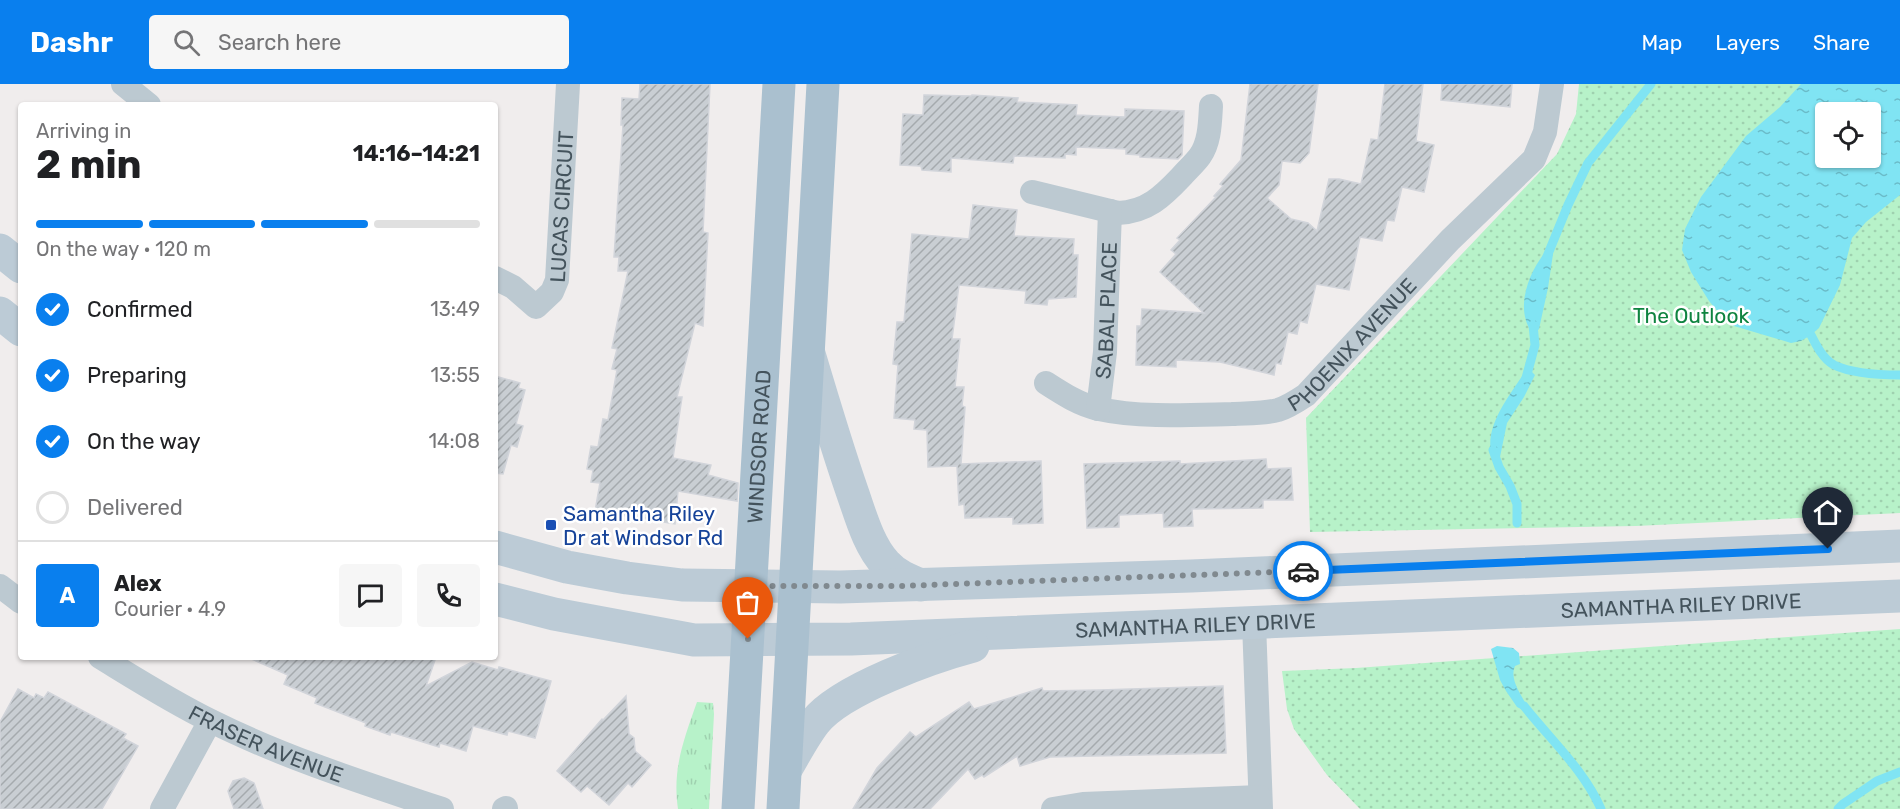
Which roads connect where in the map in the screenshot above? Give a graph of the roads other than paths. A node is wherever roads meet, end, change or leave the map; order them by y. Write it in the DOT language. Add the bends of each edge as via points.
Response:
graph roads {
  1 [pos="123,84"];
  2 [pos="568,84"];
  3 [pos="779,84"];
  4 [pos="823,84"];
  5 [pos="1552,84"];
  6 [pos="145,102"];
  7 [pos="1210,106"];
  8 [pos="1032,192"];
  9 [pos="1110,211"];
  10 [pos="0,250"];
  11 [pos="18,265"];
  12 [pos="498,280"];
  13 [pos="0,313"];
  14 [pos="18,328"];
  15 [pos="808,349"];
  16 [pos="1046,383"];
  17 [pos="1098,409"];
  18 [pos="1900,546"];
  19 [pos="498,548"];
  20 [pos="921,585"];
  21 [pos="0,586"];
  22 [pos="750,586"];
  23 [pos="795,587"];
  24 [pos="1900,596"];
  25 [pos="18,600"];
  26 [pos="498,600"];
  27 [pos="1254,623"];
  28 [pos="1017,633"];
  29 [pos="748,639"];
  30 [pos="793,639"];
  31 [pos="105,660"];
  32 [pos="210,721"];
  33 [pos="786,769"];
  34 [pos="1261,803"];
  35 [pos="162,809"];
  36 [pos="442,809"];
  37 [pos="738,809"];
  38 [pos="783,809"];
  39 [pos="1053,809"];
  1 -- 6 [label="street"];
  2 -- 12 [label="street, LUCAS CIRCUIT" via="558,271 552,292 536,307"];
  3 -- 22 [label="main road, WINDSOR ROAD"];
  4 -- 15 [label="main road"];
  5 -- 17 [label="street, PHOENIX AVENUE" via="1545,132 1534,159 1458,231 1306,395 1277,411 1259,413 1120,413"];
  7 -- 9 [label="street, SABAL PLACE" via="1209,131 1201,155 1163,196 1139,210"];
  8 -- 9 [label="street, SABAL PLACE"];
  9 -- 17 [label="street, SABAL PLACE" via="1105,352"];
  10 -- 11 [label="main road"];
  13 -- 14 [label="main road"];
  15 -- 20 [label="main road" via="836,442 877,553 892,570"];
  15 -- 23 [label="main road"];
  16 -- 17 [label="street, PHOENIX AVENUE"];
  18 -- 20 [label="main road"];
  19 -- 22 [label="main road" via="627,578 682,585"];
  20 -- 23 [label="main road"];
  21 -- 25 [label="street"];
  22 -- 23 [label="main road"];
  22 -- 29 [label="main road, WINDSOR ROAD"];
  23 -- 30 [label="main road"];
  24 -- 27 [label="main road, SAMANTHA RILEY DRIVE"];
  26 -- 29 [label="main road, SAMANTHA RILEY DRIVE" via="576,619 694,639"];
  27 -- 28 [label="main road, SAMANTHA RILEY DRIVE"];
  27 -- 34 [label="street"];
  28 -- 30 [label="main road, SAMANTHA RILEY DRIVE"];
  28 -- 33 [label="main road" via="922,662 848,697 815,722"];
  29 -- 30 [label="main road, SAMANTHA RILEY DRIVE"];
  29 -- 37 [label="main road, WINDSOR ROAD"];
  30 -- 33 [label="main road"];
  31 -- 32 [label="street, FRASER AVENUE"];
  32 -- 35 [label="street"];
  32 -- 36 [label="street, FRASER AVENUE" via="307,763"];
  33 -- 38 [label="main road"];
  34 -- 39 [label="street" via="1083,804"];
}
